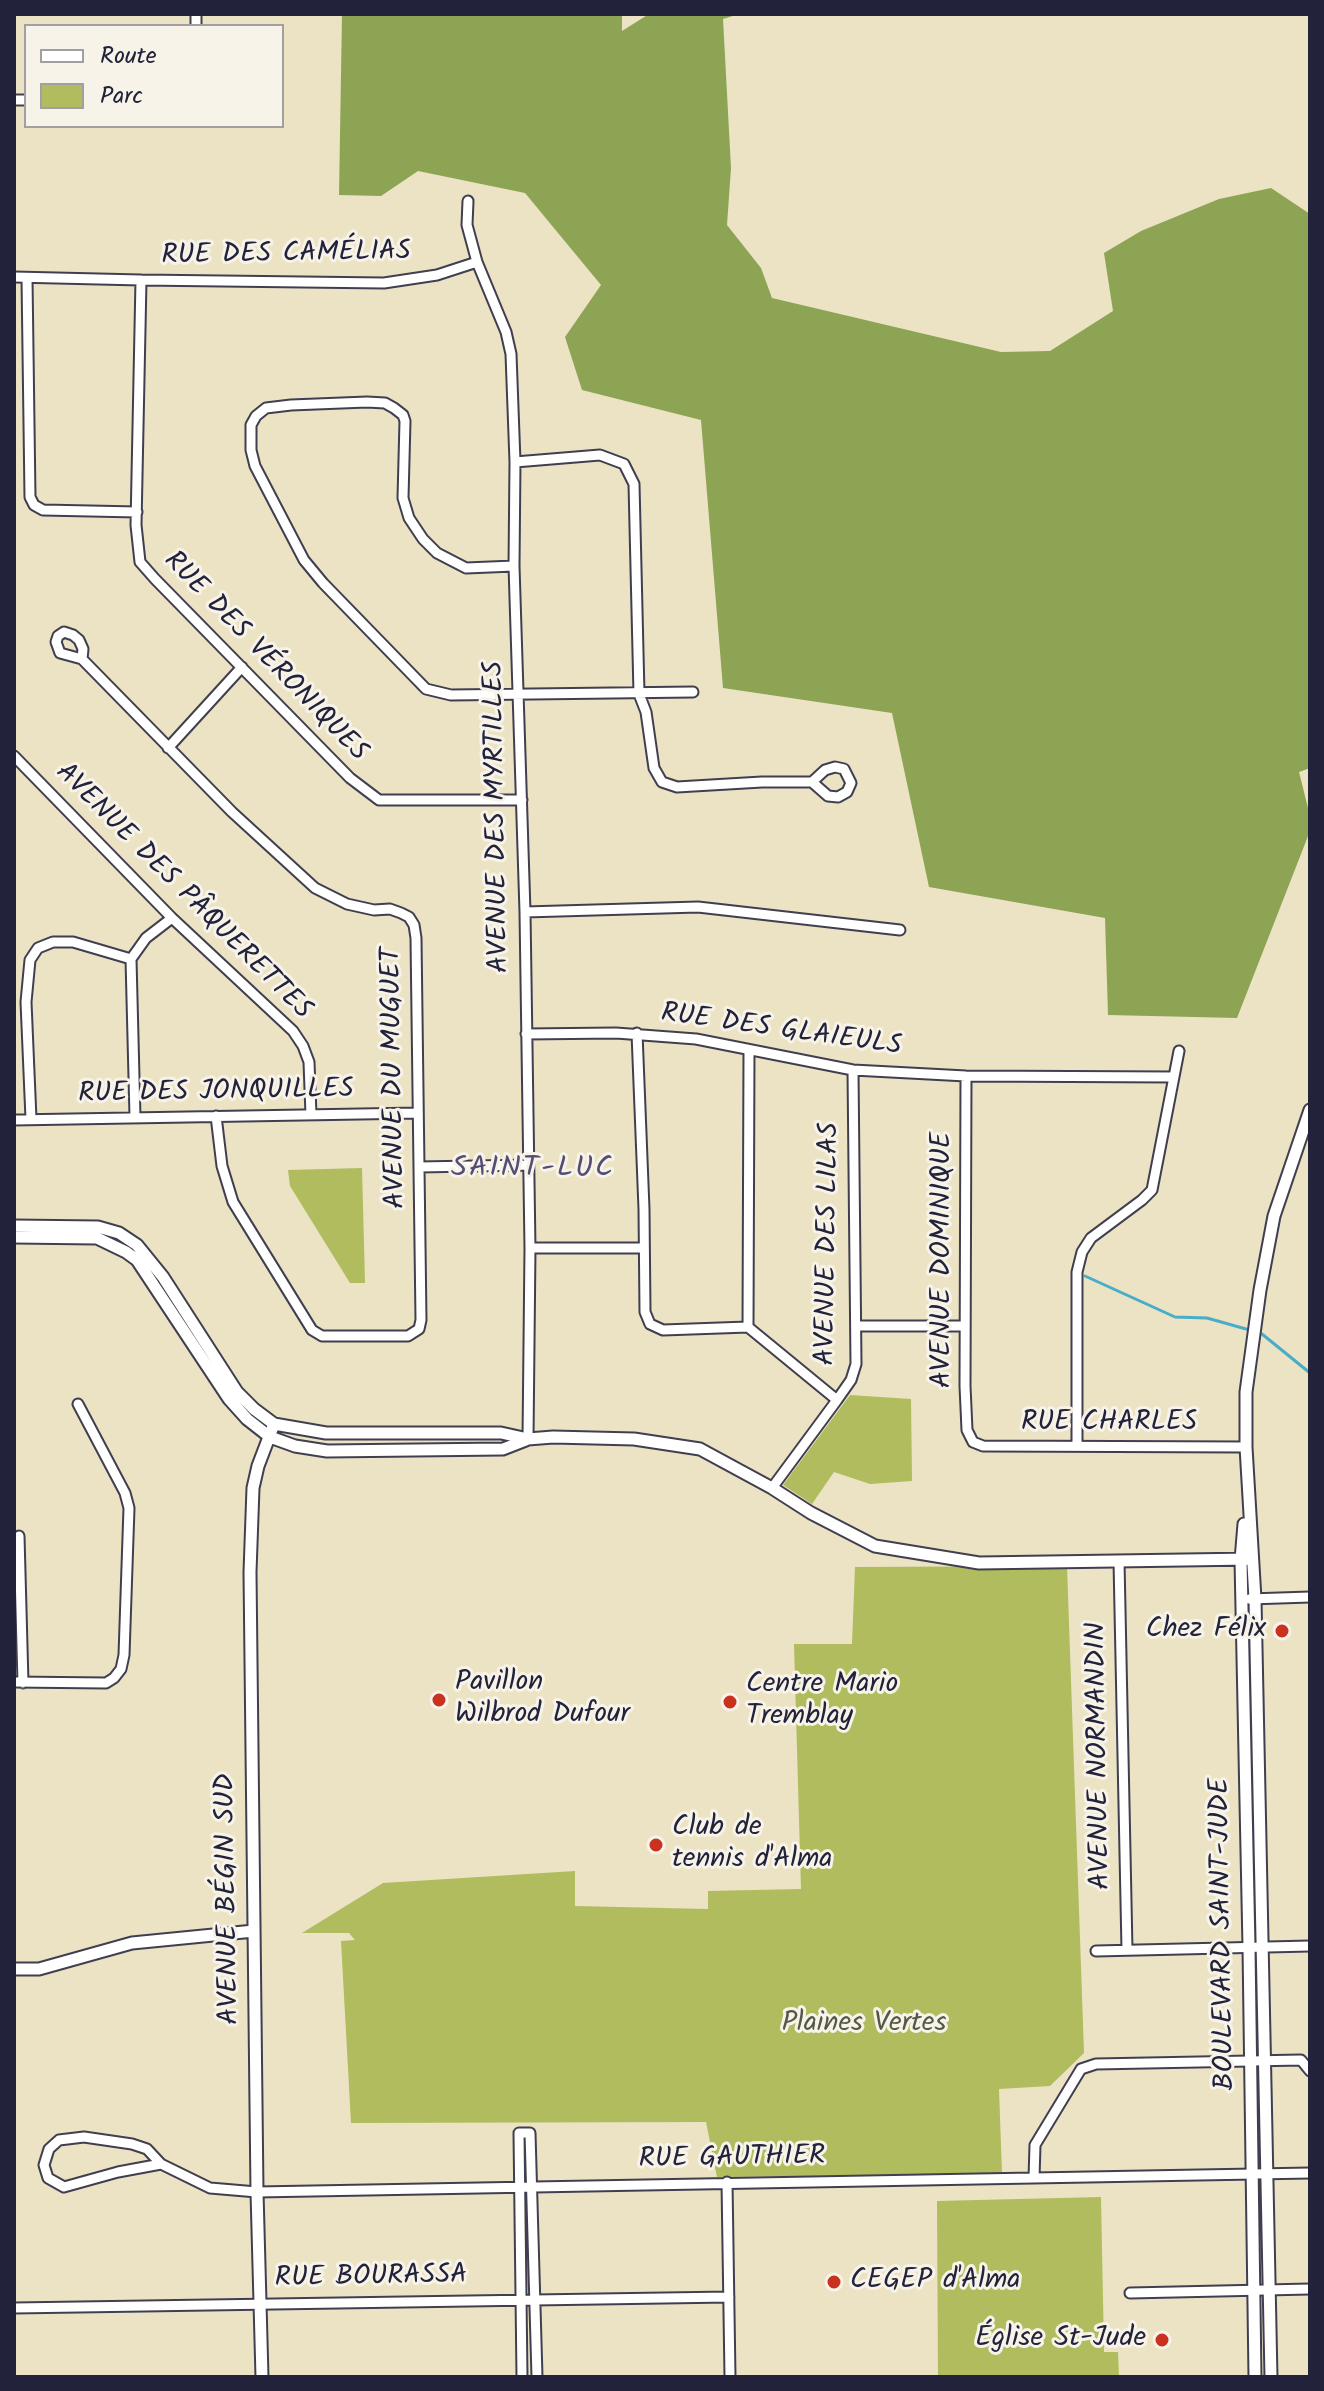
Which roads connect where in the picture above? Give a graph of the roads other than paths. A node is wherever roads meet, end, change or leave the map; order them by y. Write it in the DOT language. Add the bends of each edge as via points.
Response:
graph roads {
  1 [pos="468,201"];
  2 [pos="477,262"];
  3 [pos="14,277"];
  4 [pos="27,278"];
  5 [pos="141,280"];
  6 [pos="515,462"];
  7 [pos="137,512"];
  8 [pos="514,566"];
  9 [pos="82,659"];
  10 [pos="242,667"];
  11 [pos="693,692"];
  12 [pos="639,694"];
  13 [pos="519,695"];
  14 [pos="168,748"];
  15 [pos="14,756"];
  16 [pos="812,782"];
  17 [pos="522,800"];
  18 [pos="525,912"];
  19 [pos="172,918"];
  20 [pos="900,930"];
  21 [pos="131,959"];
  22 [pos="637,1033"];
  23 [pos="526,1034"];
  24 [pos="749,1050"];
  25 [pos="1179,1051"];
  26 [pos="853,1070"];
  27 [pos="966,1076"];
  28 [pos="1174,1077"];
  29 [pos="1310,1110"];
  30 [pos="418,1113"];
  31 [pos="311,1115"];
  32 [pos="216,1116"];
  33 [pos="135,1117"];
  34 [pos="31,1119"];
  35 [pos="14,1120"];
  36 [pos="528,1165"];
  37 [pos="419,1167"];
  38 [pos="14,1226"];
  39 [pos="14,1237"];
  40 [pos="530,1248"];
  41 [pos="644,1248"];
  42 [pos="857,1326"];
  43 [pos="965,1326"];
  44 [pos="748,1327"];
  45 [pos="837,1400"];
  46 [pos="78,1404"];
  47 [pos="274,1424"];
  48 [pos="270,1437"];
  49 [pos="528,1439"];
  50 [pos="973,1442"];
  51 [pos="1077,1446"];
  52 [pos="1246,1447"];
  53 [pos="772,1488"];
  54 [pos="19,1536"];
  55 [pos="1246,1560"];
  56 [pos="1119,1561"];
  57 [pos="1310,1597"];
  58 [pos="1248,1599"];
  59 [pos="18,1682"];
  60 [pos="254,1931"];
  61 [pos="1310,1946"];
  62 [pos="1255,1947"];
  63 [pos="1127,1950"];
  64 [pos="1096,1951"];
  65 [pos="14,1969"];
  66 [pos="1257,2060"];
  67 [pos="1310,2071"];
  68 [pos="161,2164"];
  69 [pos="1310,2173"];
  70 [pos="1253,2174"];
  71 [pos="1266,2174"];
  72 [pos="1034,2178"];
  73 [pos="727,2182"];
  74 [pos="530,2185"];
  75 [pos="518,2186"];
  76 [pos="257,2192"];
  77 [pos="1310,2289"];
  78 [pos="1254,2290"];
  79 [pos="1269,2290"];
  80 [pos="1130,2293"];
  81 [pos="729,2297"];
  82 [pos="521,2299"];
  83 [pos="535,2299"];
  84 [pos="260,2303"];
  85 [pos="14,2308"];
  86 [pos="262,2377"];
  87 [pos="522,2377"];
  88 [pos="537,2377"];
  89 [pos="730,2377"];
  90 [pos="1255,2377"];
  91 [pos="1271,2377"];
  1 -- 2 [label="street, AVENUE DES MYRTILLES" via="467,225"];
  2 -- 5 [label="street, RUE DES CAMÉLIAS" via="384,283"];
  2 -- 6 [label="street, AVENUE DES MYRTILLES" via="511,354"];
  3 -- 4 [label="street"];
  4 -- 5 [label="street"];
  4 -- 7 [label="street" via="30,497 43,510"];
  5 -- 7 [label="street, RUE DES VÉRONIQUES"];
  6 -- 8 [label="street, AVENUE DES MYRTILLES"];
  6 -- 12 [label="street" via="600,455 624,464 634,484"];
  7 -- 10 [label="street, RUE DES VÉRONIQUES" via="140,562"];
  8 -- 13 [label="street, AVENUE DES MYRTILLES"];
  8 -- 13 [label="street" via="466,568 423,539 403,498 405,421 394,408 367,402 291,405 266,408 256,416 251,425 255,466 304,560 323,583 426,689 451,695"];
  9 -- 14 [label="street, AVENUE DU MUGUET"];
  10 -- 14 [label="street"];
  10 -- 17 [label="street, RUE DES VÉRONIQUES" via="350,778 379,800"];
  11 -- 12 [label="street"];
  12 -- 13 [label="street"];
  12 -- 16 [label="street" via="654,768 662,782 677,787"];
  13 -- 17 [label="street, AVENUE DES MYRTILLES"];
  14 -- 30 [label="street, AVENUE DU MUGUET" via="315,888 347,904 409,917 416,938"];
  15 -- 19 [label="street, AVENUE DES PÂQUERETTES"];
  17 -- 18 [label="street, AVENUE DES MYRTILLES"];
  18 -- 20 [label="street" via="698,907"];
  18 -- 23 [label="street, AVENUE DES MYRTILLES"];
  19 -- 21 [label="street" via="146,938"];
  19 -- 31 [label="street, AVENUE DES PÂQUERETTES" via="298,1038 309,1062"];
  21 -- 33 [label="street"];
  21 -- 34 [label="street" via="73,942 53,942 38,948 30,960 26,1002"];
  22 -- 23 [label="street, RUE DES GLAIEULS"];
  22 -- 24 [label="street, RUE DES GLAIEULS"];
  22 -- 41 [label="street"];
  23 -- 36 [label="street, AVENUE DES MYRTILLES"];
  24 -- 26 [label="street, RUE DES GLAIEULS"];
  24 -- 44 [label="street"];
  25 -- 28 [label="street"];
  26 -- 27 [label="street, RUE DES GLAIEULS"];
  26 -- 42 [label="street, AVENUE DES LILAS"];
  27 -- 28 [label="street, RUE DES GLAIEULS"];
  27 -- 43 [label="street, AVENUE DOMINIQUE"];
  28 -- 51 [label="street" via="1152,1190 1091,1238 1082,1252 1077,1272"];
  29 -- 52 [label="street, BOULEVARD SAINT-JUDE" via="1274,1216 1246,1392"];
  30 -- 31 [label="street, RUE DES JONQUILLES"];
  30 -- 37 [label="street, AVENUE DU MUGUET"];
  31 -- 32 [label="street, RUE DES JONQUILLES"];
  32 -- 33 [label="street, RUE DES JONQUILLES"];
  32 -- 37 [label="street, AVENUE DU MUGUET" via="233,1202 312,1330 322,1336 408,1336 419,1329"];
  33 -- 34 [label="street, RUE DES JONQUILLES"];
  34 -- 35 [label="street, RUE DES JONQUILLES"];
  36 -- 37 [label="street"];
  36 -- 40 [label="street, AVENUE DES MYRTILLES"];
  38 -- 47 [label="street" via="98,1227 137,1245 237,1392"];
  39 -- 48 [label="street" via="97,1238 126,1252 229,1399"];
  40 -- 41 [label="street"];
  40 -- 49 [label="street, AVENUE DES MYRTILLES"];
  41 -- 44 [label="street" via="645,1312 650,1324 663,1330"];
  42 -- 43 [label="street"];
  42 -- 45 [label="street, AVENUE DES LILAS" via="856,1364"];
  43 -- 50 [label="street, AVENUE DOMINIQUE" via="967,1430"];
  44 -- 45 [label="street"];
  45 -- 53 [label="street, AVENUE DES LILAS"];
  46 -- 59 [label="street" via="129,1508 121,1669 106,1683"];
  47 -- 48 [label="street, AVENUE BÉGIN SUD"];
  47 -- 49 [label="street" via="326,1433 501,1433"];
  48 -- 49 [label="street" via="327,1451 503,1449"];
  48 -- 60 [label="street, AVENUE BÉGIN SUD" via="253,1488 250,1572"];
  49 -- 53 [label="street" via="634,1439 700,1449"];
  50 -- 51 [label="street, RUE CHARLES"];
  51 -- 52 [label="street, RUE CHARLES"];
  52 -- 55 [label="street, BOULEVARD SAINT-JUDE"];
  53 -- 56 [label="street" via="875,1546 979,1563"];
  54 -- 59 [label="street"];
  55 -- 56 [label="street"];
  55 -- 58 [label="street, BOULEVARD SAINT-JUDE"];
  56 -- 63 [label="street, AVENUE NORMANDIN"];
  57 -- 58 [label="street"];
  58 -- 62 [label="street, BOULEVARD SAINT-JUDE"];
  60 -- 65 [label="street" via="132,1943 39,1969"];
  60 -- 76 [label="street, AVENUE BÉGIN SUD"];
  61 -- 62 [label="street"];
  62 -- 63 [label="street"];
  62 -- 66 [label="street, BOULEVARD SAINT-JUDE"];
  63 -- 64 [label="street"];
  66 -- 67 [label="street" via="1301,2060"];
  66 -- 70 [label="street, BOULEVARD SAINT-JUDE"];
  66 -- 71 [label="street, BOULEVARD SAINT-JUDE"];
  66 -- 72 [label="street" via="1096,2064 1081,2069 1035,2145"];
  68 -- 68 [label="street, RUE GAUTHIER" via="147,2149 84,2137 59,2140 44,2165 48,2178 64,2187"];
  68 -- 76 [label="street, RUE GAUTHIER" via="210,2188"];
  69 -- 71 [label="street, RUE GAUTHIER"];
  70 -- 71 [label="street, RUE GAUTHIER"];
  70 -- 72 [label="street, RUE GAUTHIER"];
  70 -- 78 [label="street, BOULEVARD SAINT-JUDE"];
  71 -- 79 [label="street, BOULEVARD SAINT-JUDE"];
  72 -- 73 [label="street, RUE GAUTHIER"];
  73 -- 74 [label="street, RUE GAUTHIER"];
  73 -- 81 [label="street"];
  74 -- 75 [label="street, RUE GAUTHIER"];
  74 -- 75 [label="street" via="530,2133 519,2133"];
  74 -- 83 [label="street"];
  75 -- 76 [label="street, RUE GAUTHIER"];
  75 -- 82 [label="street"];
  76 -- 84 [label="street, AVENUE BÉGIN SUD"];
  77 -- 79 [label="street"];
  78 -- 79 [label="street"];
  78 -- 80 [label="street"];
  78 -- 90 [label="street, BOULEVARD SAINT-JUDE"];
  79 -- 91 [label="street, BOULEVARD SAINT-JUDE"];
  81 -- 83 [label="street, RUE BOURASSA"];
  81 -- 89 [label="street"];
  82 -- 83 [label="street, RUE BOURASSA"];
  82 -- 84 [label="street, RUE BOURASSA"];
  82 -- 87 [label="street"];
  83 -- 88 [label="street"];
  84 -- 85 [label="street, RUE BOURASSA"];
  84 -- 86 [label="street, AVENUE BÉGIN SUD"];
}
